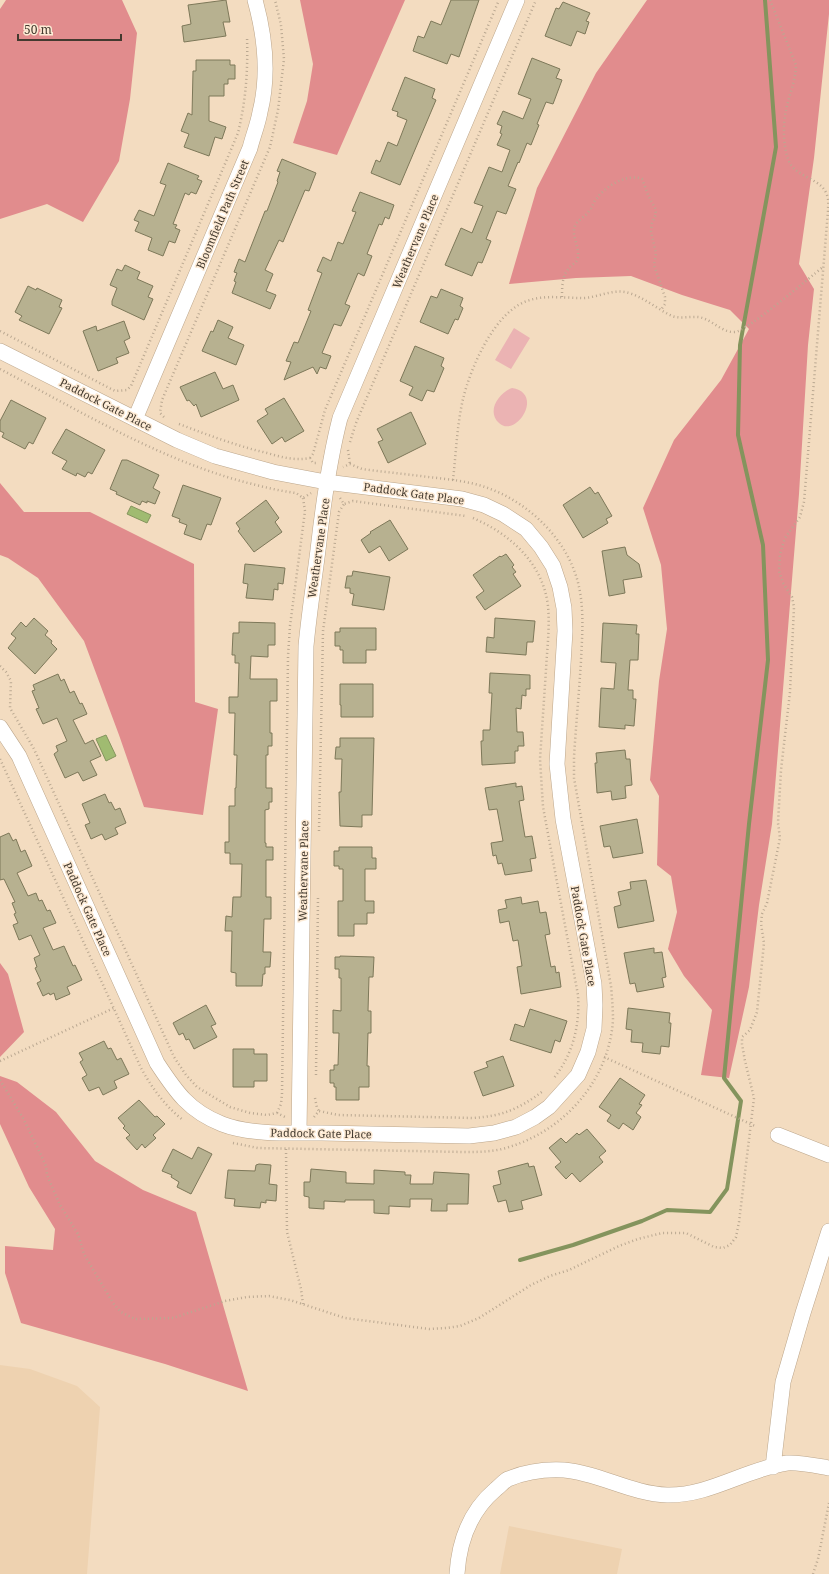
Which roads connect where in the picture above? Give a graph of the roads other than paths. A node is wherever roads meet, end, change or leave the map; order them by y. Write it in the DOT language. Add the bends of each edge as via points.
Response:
graph roads {
  1 [pos="255,0"];
  2 [pos="517,0"];
  3 [pos="0,351"];
  4 [pos="135,419"];
  5 [pos="325,489"];
  6 [pos="0,727"];
  7 [pos="299,1133"];
  8 [pos="778,1135"];
  9 [pos="829,1156"];
  10 [pos="829,1231"];
  11 [pos="773,1467"];
  12 [pos="829,1468"];
  13 [pos="457,1574"];
  1 -- 4 [label="street, Bloomfield Path Street" via="265,59 264,93 250,148"];
  2 -- 5 [label="street, Weathervane Place" via="340,418"];
  3 -- 4 [label="street, Paddock Gate Place"];
  4 -- 5 [label="street, Paddock Gate Place" via="215,456"];
  5 -- 7 [label="street, Weathervane Place" via="306,646"];
  5 -- 7 [label="street, Paddock Gate Place" via="450,497 484,505 526,529 553,566 564,608 565,631 557,764 563,819 594,984 595,1005 588,1052 578,1075 549,1106 516,1127 494,1134 469,1136"];
  6 -- 7 [label="street, Paddock Gate Place" via="19,756 157,1063 172,1086 186,1103 223,1124 248,1130"];
  8 -- 9 [label="street"];
  10 -- 11 [label="street" via="784,1382"];
  11 -- 12 [label="street" via="788,1463"];
  11 -- 13 [label="street" via="699,1492 667,1495 564,1470 535,1471 507,1480 488,1495 473,1515 464,1532"];
}
